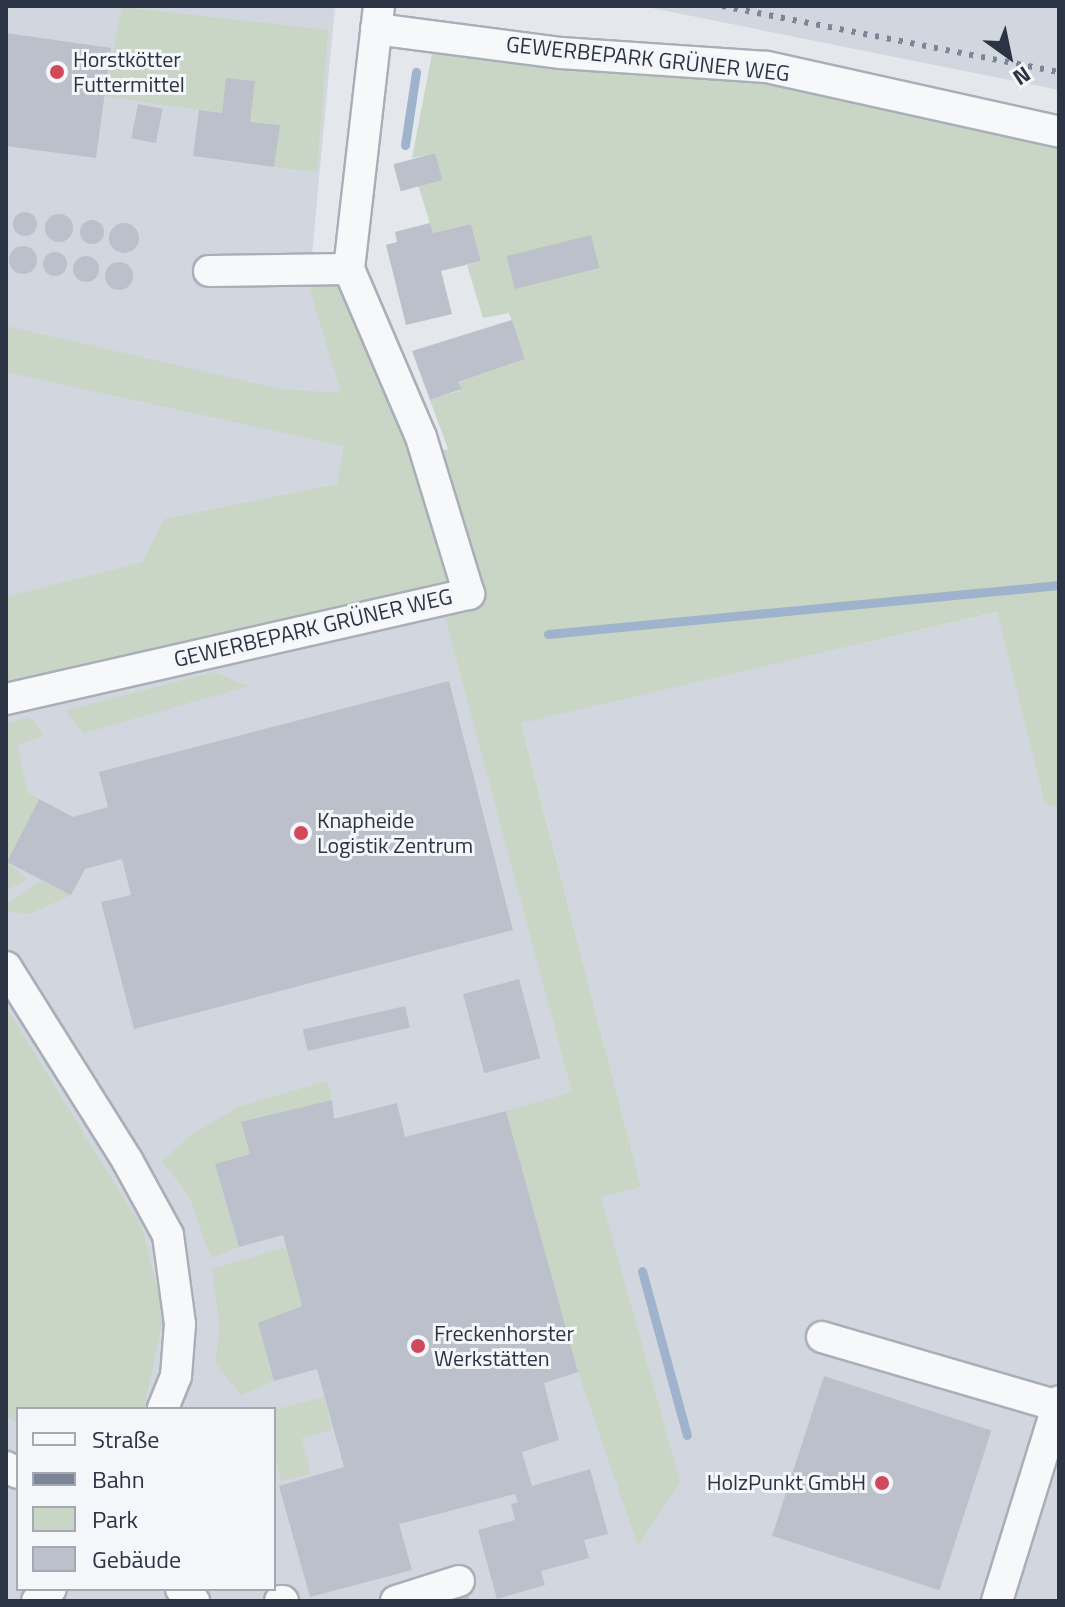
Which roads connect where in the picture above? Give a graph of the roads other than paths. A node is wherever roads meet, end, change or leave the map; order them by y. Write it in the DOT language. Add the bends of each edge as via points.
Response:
graph roads {
  1 [pos="378,17"];
  2 [pos="1059,132"];
  3 [pos="349,269"];
  4 [pos="209,271"];
  5 [pos="6,699"];
  6 [pos="6,967"];
  7 [pos="822,1337"];
  8 [pos="1058,1404"];
  9 [pos="164,1407"];
  10 [pos="459,1581"];
  11 [pos="396,1601"];
  12 [pos="997,1601"];
  1 -- 2 [label="street, GEWERBEPARK GRÜNER WEG" via="561,53 767,67"];
  1 -- 3 [label="street, GEWERBEPARK GRÜNER WEG"];
  3 -- 4 [label="street"];
  3 -- 5 [label="street, GEWERBEPARK GRÜNER WEG" via="421,437 469,594"];
  6 -- 9 [label="street" via="168,1235 180,1324 176,1376"];
  7 -- 8 [label="street"];
  8 -- 12 [label="street"];
  10 -- 11 [label="street"];
}
